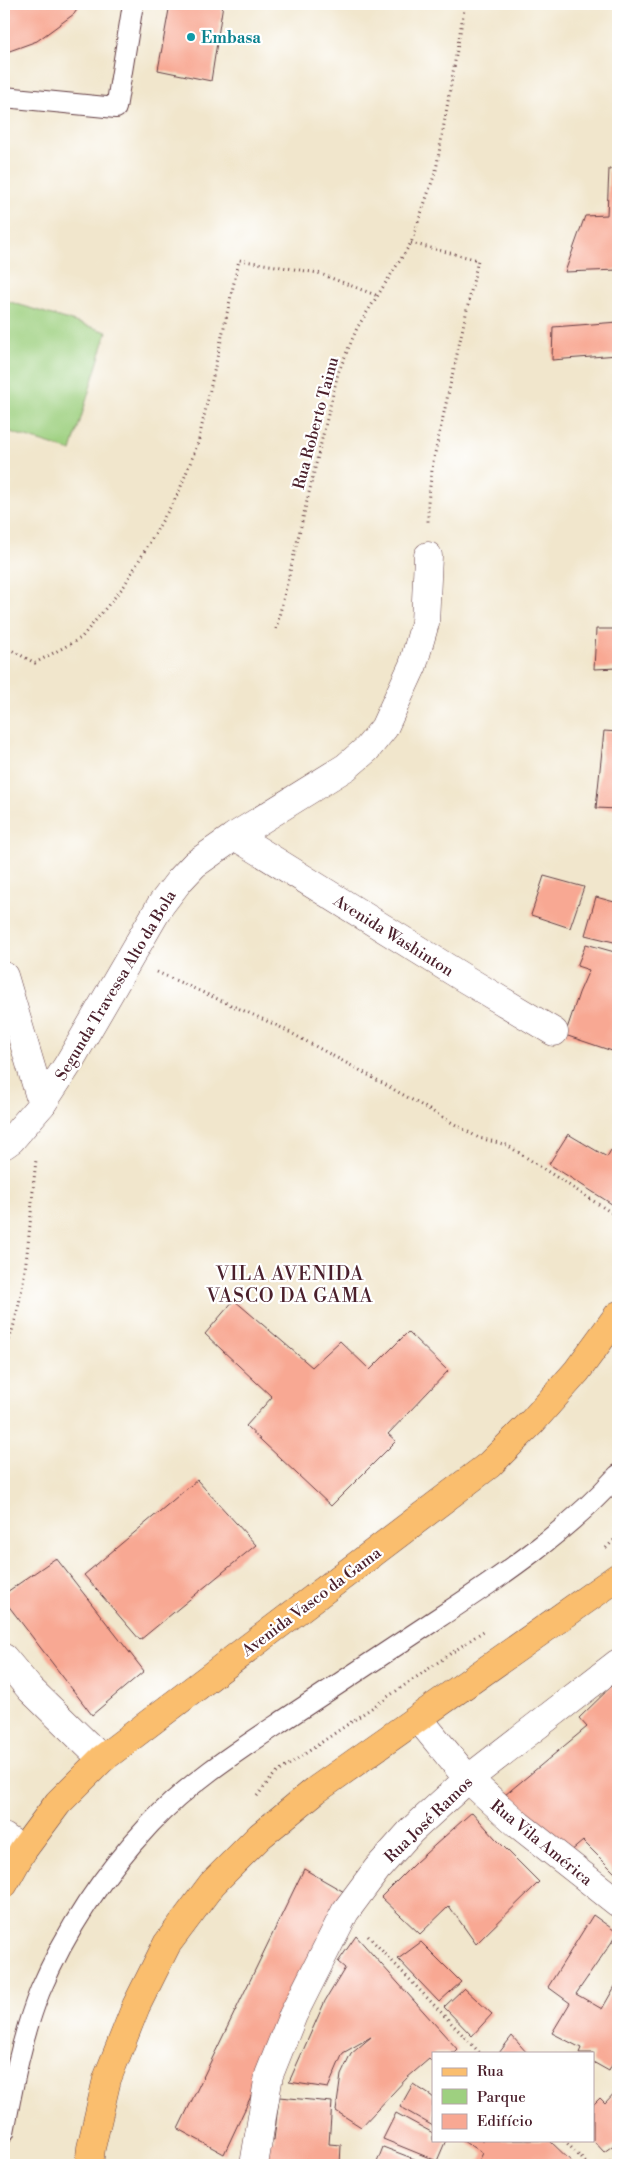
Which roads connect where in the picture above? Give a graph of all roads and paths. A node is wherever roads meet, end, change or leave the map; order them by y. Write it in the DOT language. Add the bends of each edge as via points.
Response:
graph roads {
  1 [pos="133,4"];
  2 [pos="465,4"];
  3 [pos="4,98"];
  4 [pos="411,243"];
  5 [pos="378,296"];
  6 [pos="428,556"];
  7 [pos="276,628"];
  8 [pos="4,646"];
  9 [pos="235,836"];
  10 [pos="129,959"];
  11 [pos="4,976"];
  12 [pos="554,1032"];
  13 [pos="42,1104"];
  14 [pos="4,1145"];
  15 [pos="37,1152"];
  16 [pos="618,1217"];
  17 [pos="618,1316"];
  18 [pos="618,1345"];
  19 [pos="4,1354"];
  20 [pos="577,1371"];
  21 [pos="618,1475"];
  22 [pos="618,1577"];
  23 [pos="4,1658"];
  24 [pos="618,1663"];
  25 [pos="419,1719"];
  26 [pos="102,1759"];
  27 [pos="468,1779"];
  28 [pos="13,1844"];
  29 [pos="4,1884"];
  30 [pos="618,1903"];
  31 [pos="345,1912"];
  32 [pos="479,2052"];
  33 [pos="4,2132"];
  34 [pos="566,2142"];
  35 [pos="618,2156"];
  36 [pos="89,2165"];
  37 [pos="254,2165"];
  38 [pos="588,2165"];
  39 [pos="606,2165"];
  1 -- 3 [label="lane" via="116,108"];
  2 -- 4 [label="path, Rua Roberto Tainu" via="436,170"];
  4 -- 5 [label="path, Rua Roberto Tainu"];
  4 -- 6 [label="path" via="478,260 433,462 428,502"];
  5 -- 7 [label="path, Rua Roberto Tainu" via="357,328 338,373"];
  5 -- 8 [label="path" via="318,273 239,260 198,443 178,494 124,586 81,638 35,663"];
  6 -- 9 [label="street, Segunda Travessa Alto da Bola" via="425,623 413,665 384,728 346,767"];
  9 -- 10 [label="street, Segunda Travessa Alto da Bola" via="195,864 179,881 160,906"];
  9 -- 12 [label="street, Avenida Washinton"];
  10 -- 13 [label="street, Segunda Travessa Alto da Bola"];
  10 -- 16 [label="path" via="278,1026 479,1138 507,1145"];
  11 -- 13 [label="street"];
  13 -- 14 [label="street, Segunda Travessa Alto da Bola"];
  15 -- 19 [label="path" via="22,1286"];
  17 -- 20 [label="main road, Avenida Vasco da Gama"];
  18 -- 20 [label="main road"];
  20 -- 26 [label="main road, Avenida Vasco da Gama" via="489,1465"];
  21 -- 33 [label="lane" via="553,1536 494,1581 235,1752 150,1823 107,1876 72,1927 40,1992 17,2061"];
  22 -- 25 [label="main road"];
  23 -- 26 [label="street" via="30,1690"];
  24 -- 27 [label="street, Rua José Ramos"];
  25 -- 27 [label="street, Rua Vila América"];
  25 -- 36 [label="main road" via="316,1790 260,1836 212,1884 173,1937 136,2006 107,2079"];
  26 -- 28 [label="main road, Avenida Vasco da Gama"];
  27 -- 30 [label="street, Rua Vila América" via="519,1825"];
  27 -- 31 [label="street, Rua José Ramos" via="411,1831 376,1869"];
  28 -- 29 [label="main road, Avenida Vasco da Gama"];
  31 -- 32 [label="path"];
  31 -- 37 [label="street, Rua José Ramos" via="293,2015 269,2075"];
  34 -- 38 [label="path"];
  35 -- 39 [label="path"];
}
